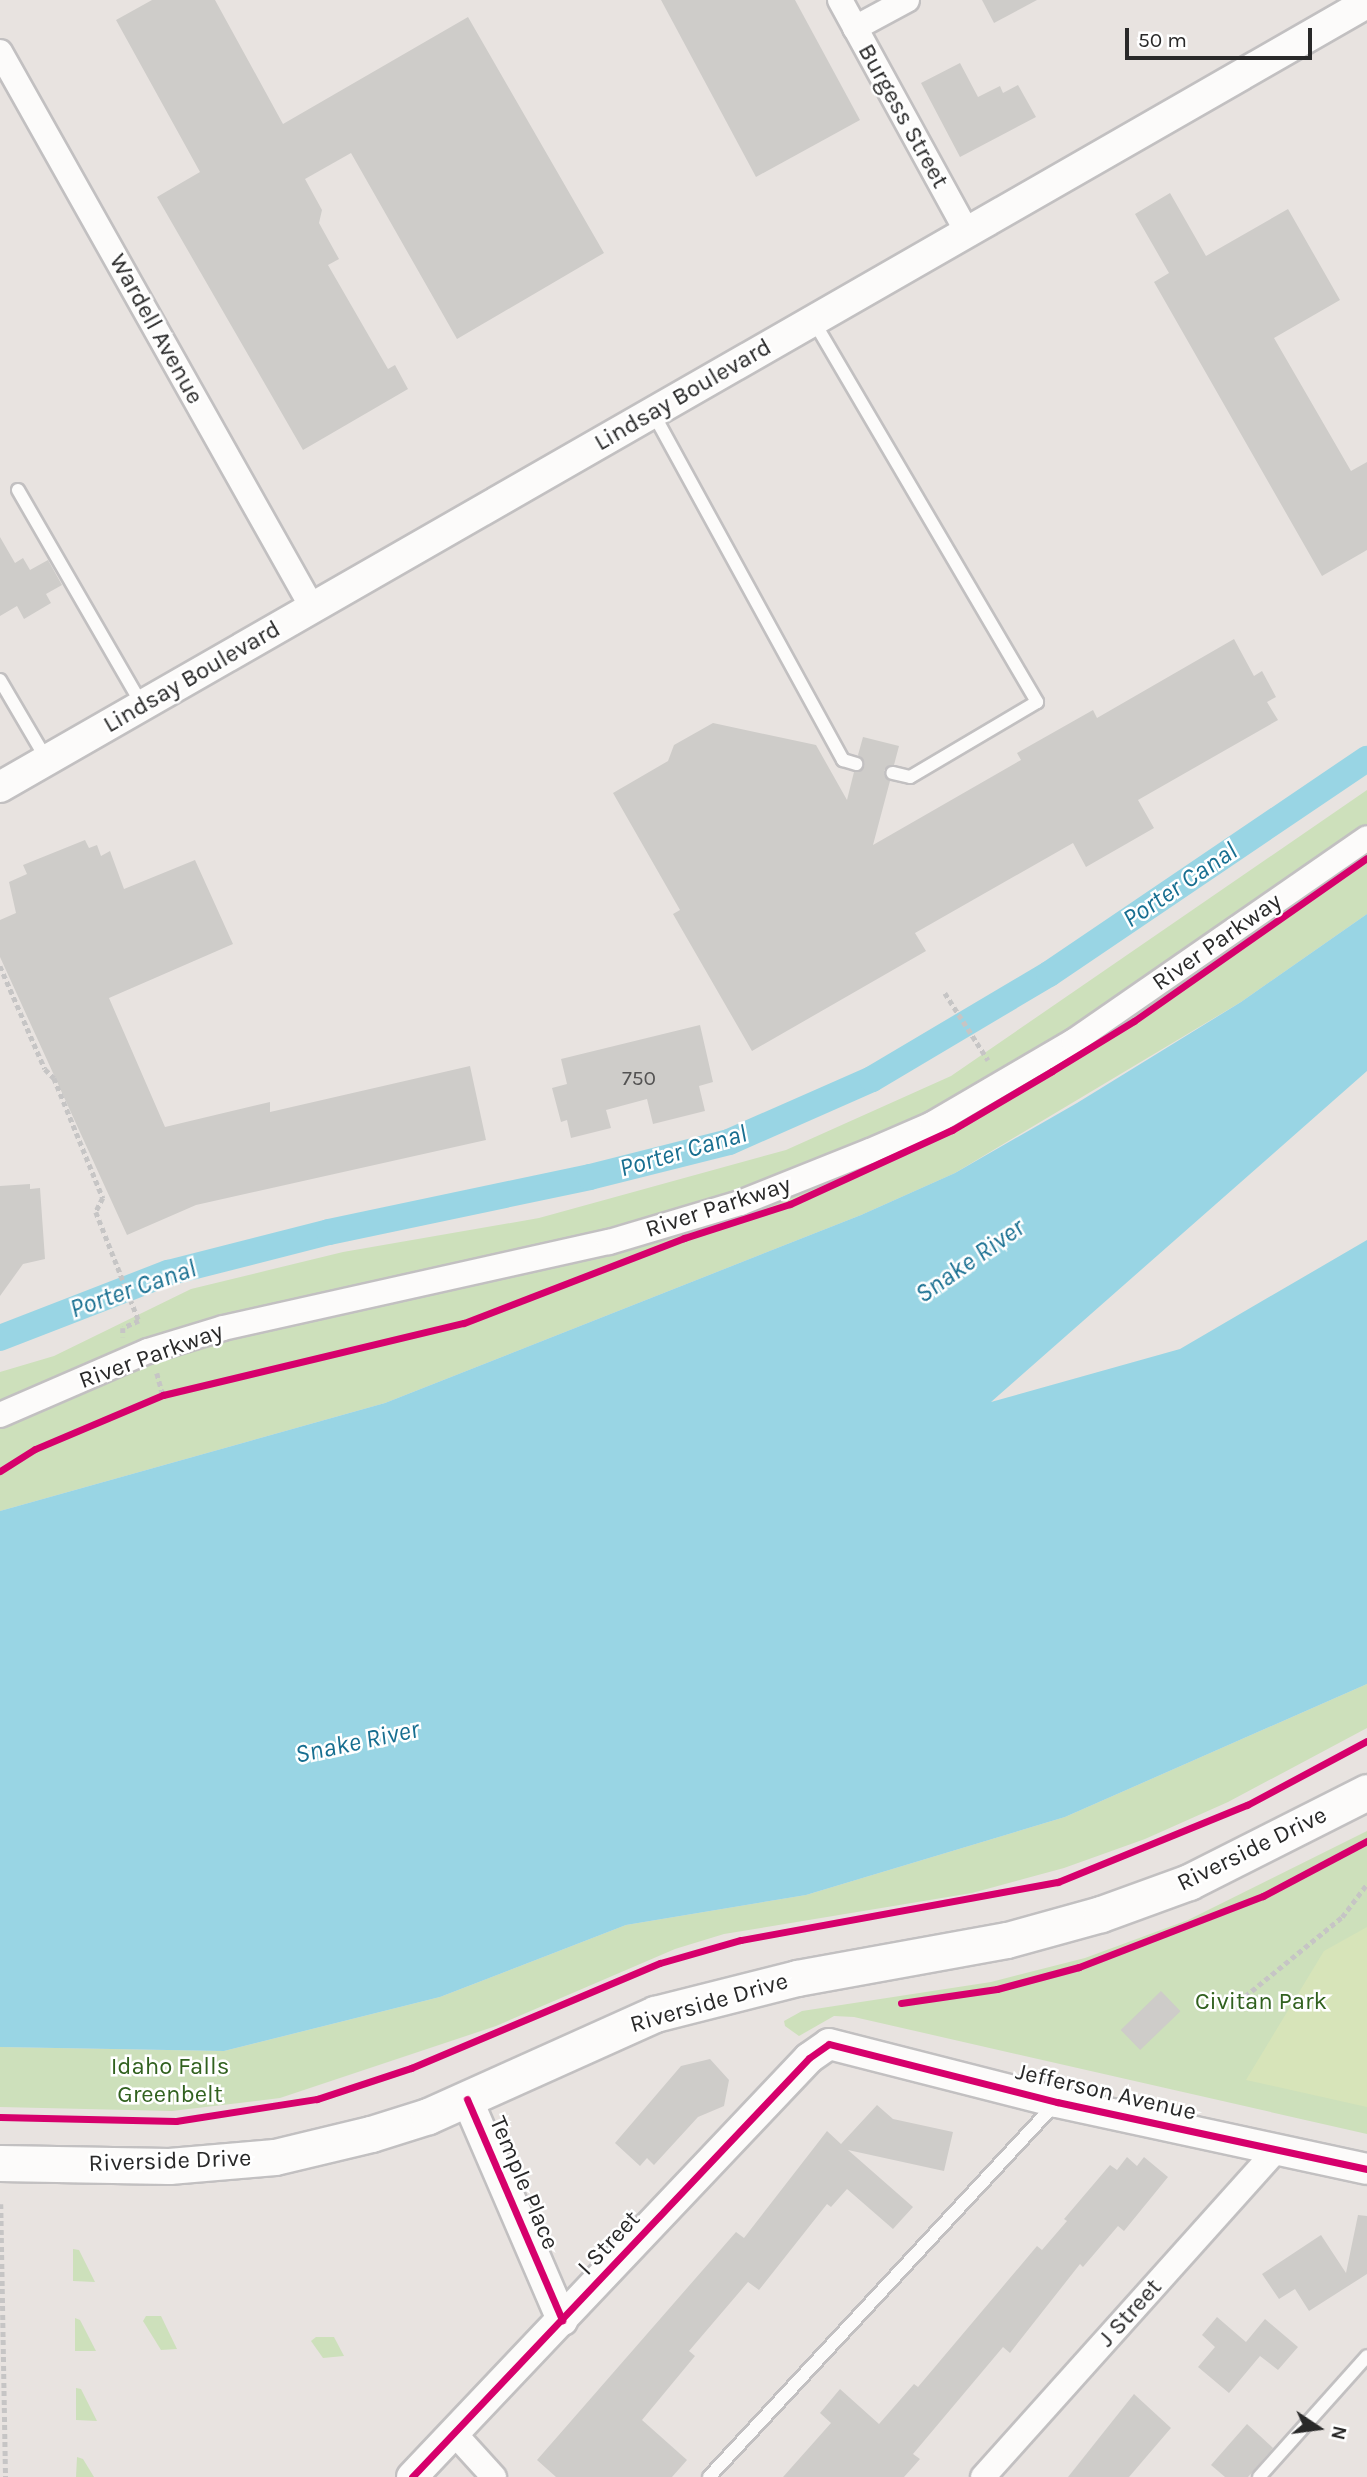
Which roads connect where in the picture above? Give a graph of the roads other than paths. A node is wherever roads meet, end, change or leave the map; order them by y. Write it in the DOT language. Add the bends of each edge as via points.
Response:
graph roads {
  1 [pos="840,0"];
  2 [pos="907,0"];
  3 [pos="1367,3"];
  4 [pos="855,28"];
  5 [pos="0,52"];
  6 [pos="967,232"];
  7 [pos="813,320"];
  8 [pos="652,412"];
  9 [pos="18,490"];
  10 [pos="312,607"];
  11 [pos="0,680"];
  12 [pos="142,705"];
  13 [pos="47,760"];
  14 [pos="856,764"];
  15 [pos="892,773"];
  16 [pos="0,787"];
  17 [pos="1367,838"];
  18 [pos="0,1415"];
  19 [pos="1367,1792"];
  20 [pos="838,2045"];
  21 [pos="467,2099"];
  22 [pos="1057,2102"];
  23 [pos="1276,2150"];
  24 [pos="0,2163"];
  25 [pos="1367,2169"];
  26 [pos="562,2320"];
  27 [pos="1367,2356"];
  28 [pos="453,2432"];
  29 [pos="412,2477"];
  30 [pos="494,2477"];
  31 [pos="709,2477"];
  32 [pos="983,2477"];
  33 [pos="1259,2477"];
  1 -- 4 [label="street, Burgess Street"];
  2 -- 4 [label="street"];
  3 -- 6 [label="street, Lindsay Boulevard"];
  4 -- 6 [label="street, Burgess Street"];
  5 -- 10 [label="street, Wardell Avenue"];
  6 -- 7 [label="street, Lindsay Boulevard"];
  7 -- 8 [label="street, Lindsay Boulevard"];
  7 -- 15 [label="lane" via="1037,702 910,777"];
  8 -- 10 [label="street, Lindsay Boulevard"];
  8 -- 14 [label="lane" via="843,760"];
  9 -- 12 [label="lane"];
  10 -- 12 [label="street, Lindsay Boulevard"];
  11 -- 13 [label="lane"];
  12 -- 13 [label="street, Lindsay Boulevard"];
  13 -- 16 [label="street, Lindsay Boulevard"];
  17 -- 18 [label="street, River Parkway" via="1074,1041 932,1124 870,1151 740,1203 609,1242 223,1328 148,1351"];
  19 -- 21 [label="main road, Riverside Drive" via="1189,1882 1101,1914 1007,1940 797,1978 655,2014"];
  20 -- 22 [label="street, Jefferson Avenue"];
  20 -- 26 [label="street, I Street" via="813,2054"];
  21 -- 24 [label="main road, Riverside Drive" via="371,2134 275,2157 169,2166"];
  21 -- 26 [label="street, Temple Place"];
  22 -- 23 [label="street, Jefferson Avenue"];
  22 -- 31 [label="lane"];
  23 -- 25 [label="street, Jefferson Avenue"];
  23 -- 32 [label="street, J Street"];
  26 -- 28 [label="street, I Street"];
  27 -- 33 [label="lane"];
  28 -- 29 [label="street, I Street"];
  28 -- 30 [label="street"];
}
